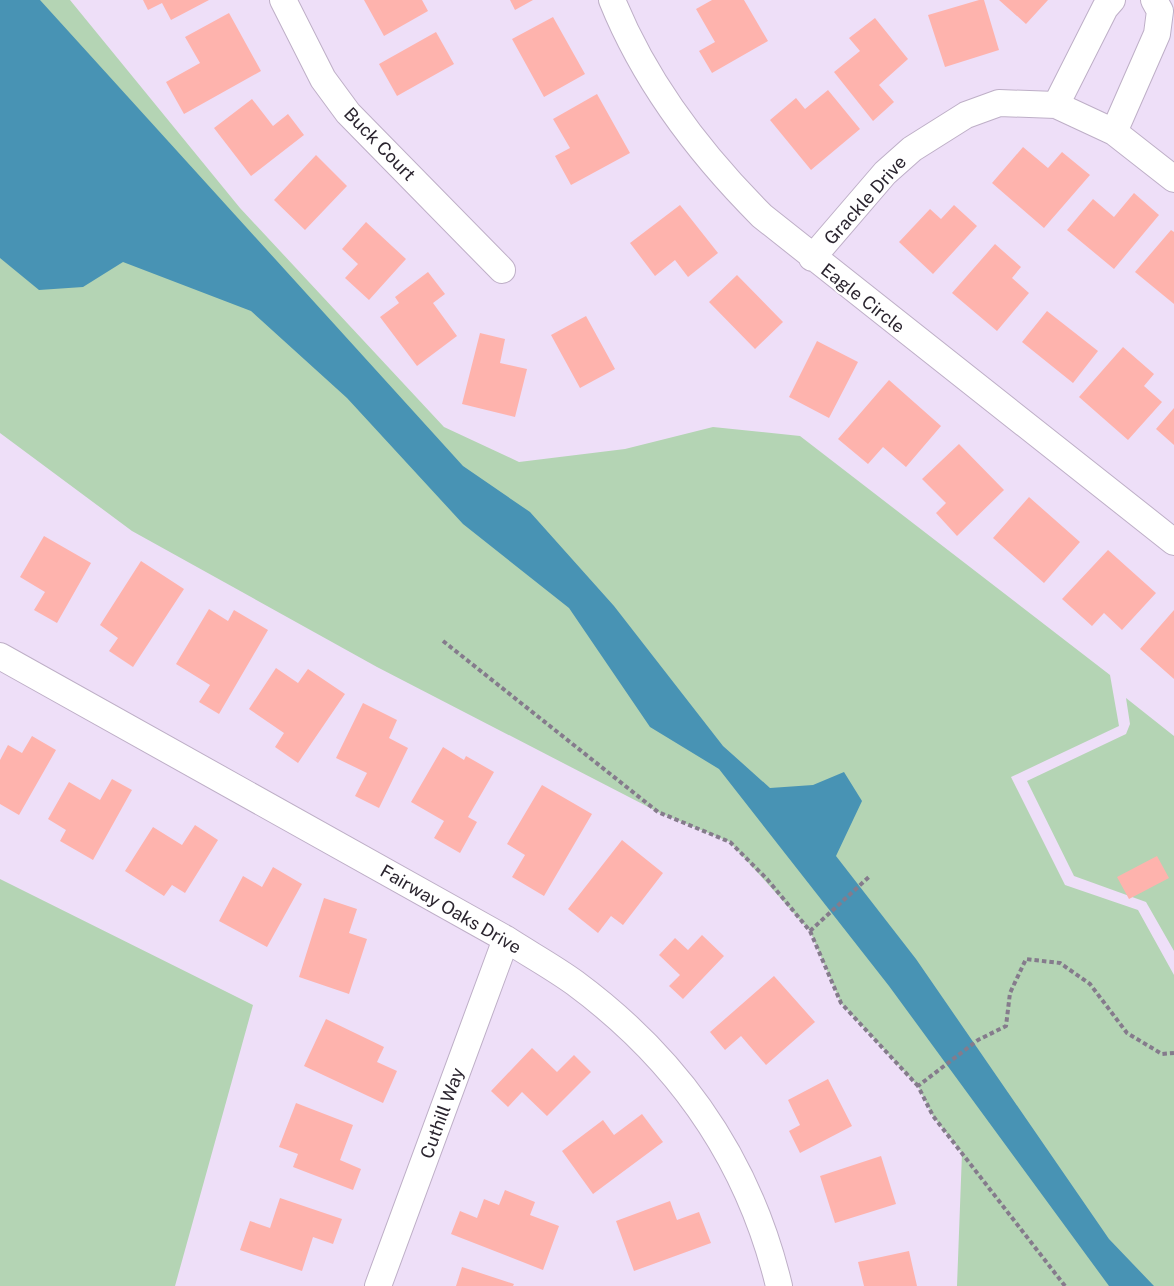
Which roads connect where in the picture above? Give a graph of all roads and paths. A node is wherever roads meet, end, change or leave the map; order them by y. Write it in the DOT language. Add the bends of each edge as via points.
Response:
graph roads {
  1 [pos="283,0"];
  2 [pos="612,0"];
  3 [pos="1112,0"];
  4 [pos="1154,0"];
  5 [pos="1056,105"];
  6 [pos="1114,132"];
  7 [pos="1174,179"];
  8 [pos="812,258"];
  9 [pos="502,270"];
  10 [pos="1174,542"];
  11 [pos="443,640"];
  12 [pos="0,656"];
  13 [pos="870,876"];
  14 [pos="810,931"];
  15 [pos="506,939"];
  16 [pos="1174,1053"];
  17 [pos="918,1086"];
  18 [pos="378,1286"];
  19 [pos="779,1286"];
  20 [pos="1065,1286"];
  1 -- 9 [label="street, Buck Court" via="323,79 348,113"];
  2 -- 8 [label="street, Eagle Circle" via="643,64 693,139 762,216"];
  3 -- 5 [label="street"];
  4 -- 6 [label="street" via="1160,11 1157,34"];
  5 -- 6 [label="street, Grackle Drive"];
  5 -- 8 [label="street, Grackle Drive" via="999,103 940,130 885,173"];
  6 -- 7 [label="street, Grackle Drive"];
  8 -- 10 [label="street, Eagle Circle"];
  11 -- 14 [label="path" via="658,812 729,842"];
  12 -- 15 [label="street, Fairway Oaks Drive"];
  13 -- 14 [label="path"];
  14 -- 17 [label="path" via="841,1003"];
  15 -- 18 [label="street, Cuthill Way"];
  15 -- 19 [label="street, Fairway Oaks Drive" via="575,982 616,1016 698,1105 733,1158 759,1218"];
  16 -- 17 [label="path" via="1162,1054 1127,1033 1090,984 1060,963 1026,959 1010,993 1006,1026 978,1040"];
  17 -- 20 [label="path" via="933,1116"];
}
